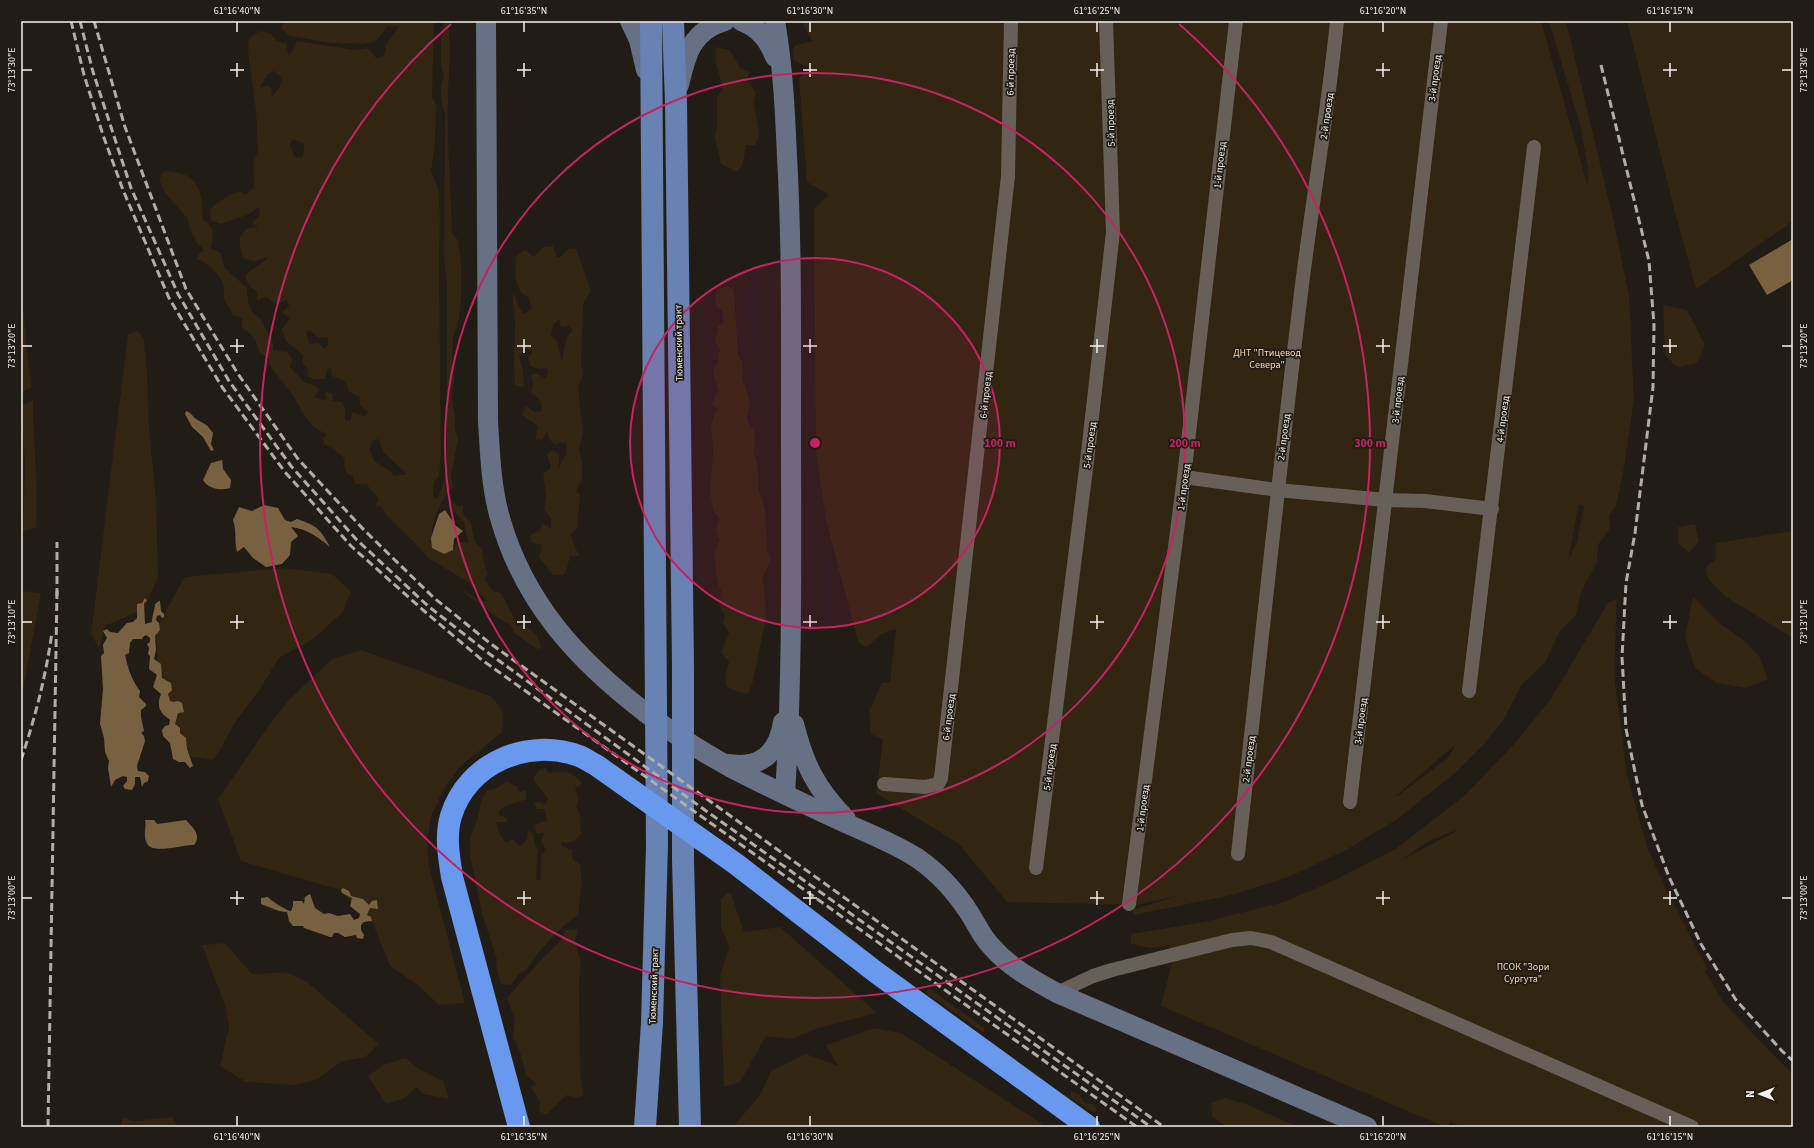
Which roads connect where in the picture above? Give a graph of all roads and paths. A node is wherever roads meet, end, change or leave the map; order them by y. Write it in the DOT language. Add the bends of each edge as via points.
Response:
graph roads {
  1 [pos="486,21"];
  2 [pos="498,21"];
  3 [pos="630,21"];
  4 [pos="651,21"];
  5 [pos="673,21"];
  6 [pos="724,21"];
  7 [pos="741,21"];
  8 [pos="775,21"];
  9 [pos="1011,21"];
  10 [pos="1106,21"];
  11 [pos="1236,21"];
  12 [pos="1337,21"];
  13 [pos="1441,21"];
  14 [pos="486,87"];
  15 [pos="784,92"];
  16 [pos="676,103"];
  17 [pos="652,104"];
  18 [pos="1534,147"];
  19 [pos="1184,477"];
  20 [pos="1277,490"];
  21 [pos="1386,500"];
  22 [pos="1492,509"];
  23 [pos="789,690"];
  24 [pos="1469,691"];
  25 [pos="719,762"];
  26 [pos="884,784"];
  27 [pos="785,794"];
  28 [pos="1350,802"];
  29 [pos="854,827"];
  30 [pos="1238,854"];
  31 [pos="1036,868"];
  32 [pos="1130,904"];
  33 [pos="1057,993"];
  34 [pos="689,1070"];
  35 [pos="519,1127"];
  36 [pos="644,1127"];
  37 [pos="690,1127"];
  38 [pos="697,1127"];
  39 [pos="1088,1127"];
  40 [pos="1367,1127"];
  41 [pos="1692,1127"];
  1 -- 14 [label="main road"];
  2 -- 14 [label="main road"];
  3 -- 17 [label="main road" via="646,64"];
  4 -- 17 [label="main road"];
  5 -- 16 [label="main road, Тюменский тракт"];
  6 -- 16 [label="main road" via="714,24 697,36 689,49"];
  7 -- 15 [label="main road" via="752,25 763,34 771,46"];
  8 -- 15 [label="main road"];
  9 -- 26 [label="street, 6-й проезд" via="1008,176 941,778 938,784 925,787"];
  10 -- 31 [label="street, 5-й проезд" via="1113,232"];
  11 -- 19 [label="street, 1-й проезд"];
  12 -- 20 [label="street, 2-й проезд"];
  13 -- 21 [label="street, 3-й проезд"];
  14 -- 25 [label="main road" via="488,421 494,489 499,517 508,544 533,596 567,643 613,687 681,738"];
  15 -- 23 [label="main road" via="792,336"];
  16 -- 34 [label="main road, Тюменский тракт" via="683,860"];
  17 -- 36 [label="main road, Тюменский тракт" via="657,845 652,1023"];
  18 -- 22 [label="street, 4-й проезд"];
  19 -- 20 [label="street"];
  19 -- 32 [label="street, 1-й проезд"];
  20 -- 21 [label="street"];
  20 -- 30 [label="street, 2-й проезд"];
  21 -- 22 [label="street" via="1424,501"];
  21 -- 28 [label="street, 3-й проезд"];
  22 -- 24 [label="street, 4-й проезд"];
  23 -- 25 [label="main road" via="782,728 775,745 765,758 753,764 740,766"];
  23 -- 27 [label="main road"];
  23 -- 29 [label="main road" via="794,724 804,760 824,795"];
  25 -- 27 [label="main road"];
  27 -- 29 [label="main road"];
  29 -- 33 [label="main road" via="901,848 928,866 959,898 991,946 1022,974"];
  33 -- 40 [label="main road"];
  33 -- 41 [label="street" via="1093,976 1119,968 1232,940 1251,938 1278,946"];
  34 -- 37 [label="main road"];
  34 -- 38 [label="main road"];
  35 -- 39 [label="highway" via="452,877 448,837 450,818 457,798 478,774 492,763 510,755 543,750 580,756 596,765 736,864 877,973"];
}
